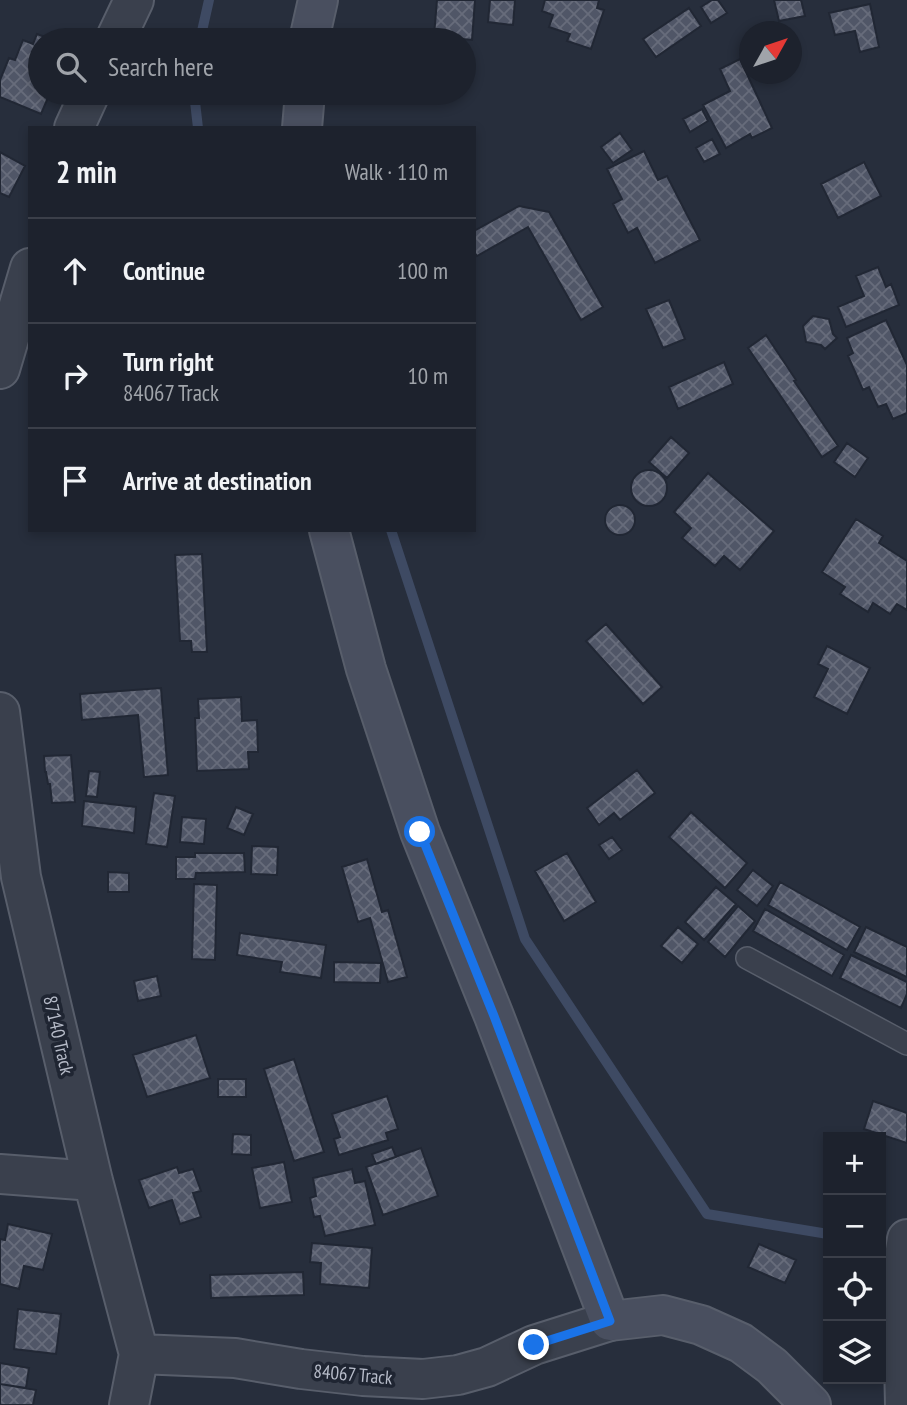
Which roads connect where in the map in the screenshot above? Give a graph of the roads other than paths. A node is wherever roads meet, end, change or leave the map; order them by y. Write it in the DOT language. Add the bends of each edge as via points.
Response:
graph roads {
  1 [pos="135,0"];
  2 [pos="318,0"];
  3 [pos="121,28"];
  4 [pos="312,28"];
  5 [pos="85,105"];
  6 [pos="304,105"];
  7 [pos="75,126"];
  8 [pos="302,126"];
  9 [pos="28,275"];
  10 [pos="0,369"];
  11 [pos="330,532"];
  12 [pos="0,712"];
  13 [pos="747,958"];
  14 [pos="907,1044"];
  15 [pos="0,1174"];
  16 [pos="93,1181"];
  17 [pos="907,1239"];
  18 [pos="610,1321"];
  19 [pos="139,1354"];
  20 [pos="129,1405"];
  21 [pos="811,1405"];
  22 [pos="905,1405"];
  1 -- 3 [label="street"];
  2 -- 4 [label="main road"];
  5 -- 7 [label="street"];
  6 -- 8 [label="main road"];
  9 -- 10 [label="street"];
  11 -- 18 [label="main road" via="366,669 420,832"];
  12 -- 16 [label="street, 87140 Track" via="21,877"];
  13 -- 14 [label="lane"];
  15 -- 16 [label="street"];
  16 -- 19 [label="street, 87140 Track"];
  17 -- 22 [label="street" via="898,1291"];
  18 -- 19 [label="street, 84067 Track" via="534,1345 487,1367 423,1379 363,1376 235,1358"];
  18 -- 21 [label="main road" via="663,1315 701,1325 741,1343"];
  19 -- 20 [label="street"];
}
